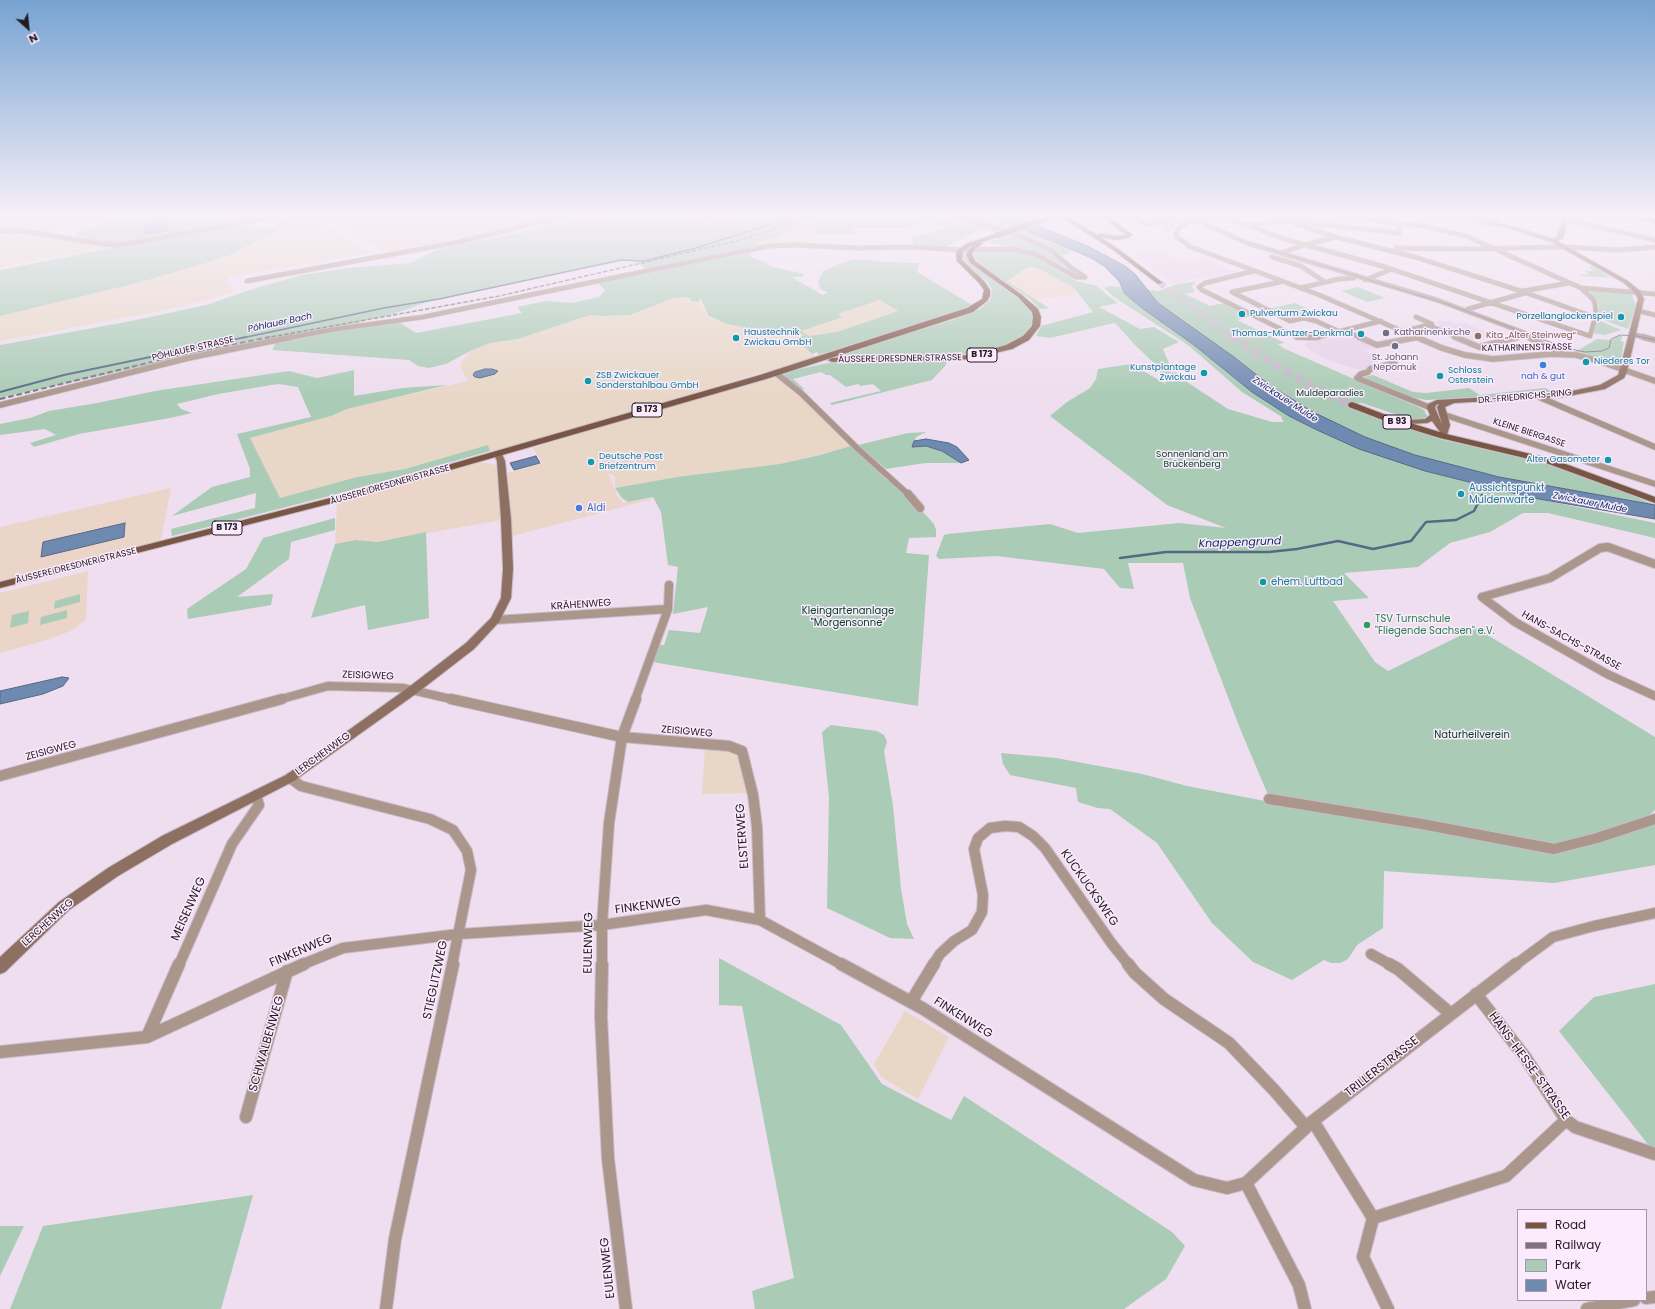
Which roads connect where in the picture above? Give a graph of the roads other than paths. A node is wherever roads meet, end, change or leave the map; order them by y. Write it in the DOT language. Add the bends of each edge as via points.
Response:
graph roads {
  1 [pos="268,277"];
  2 [pos="621,277"];
  3 [pos="976,277"];
  4 [pos="993,277"];
  5 [pos="1155,277"];
  6 [pos="1156,277"];
  7 [pos="1229,277"];
  8 [pos="1270,277"];
  9 [pos="1318,277"];
  10 [pos="1356,277"];
  11 [pos="1372,277"];
  12 [pos="1417,277"];
  13 [pos="1477,277"];
  14 [pos="1556,277"];
  15 [pos="1618,277"];
  16 [pos="1365,280"];
  17 [pos="247,281"];
  18 [pos="1281,281"];
  19 [pos="1325,282"];
  20 [pos="1569,283"];
  21 [pos="1300,288"];
  22 [pos="1581,288"];
  23 [pos="1523,292"];
  24 [pos="1638,292"];
  25 [pos="1655,294"];
  26 [pos="1430,300"];
  27 [pos="1492,302"];
  28 [pos="1439,303"];
  29 [pos="1468,309"];
  30 [pos="1639,311"];
  31 [pos="1655,315"];
  32 [pos="1594,317"];
  33 [pos="1416,318"];
  34 [pos="1290,320"];
  35 [pos="1382,321"];
  36 [pos="1300,325"];
  37 [pos="1428,325"];
  38 [pos="1341,331"];
  39 [pos="1405,331"];
  40 [pos="1632,334"];
  41 [pos="1528,335"];
  42 [pos="1418,337"];
  43 [pos="1655,340"];
  44 [pos="1561,354"];
  45 [pos="830,358"];
  46 [pos="1395,363"];
  47 [pos="1624,369"];
  48 [pos="776,373"];
  49 [pos="1655,381"];
  50 [pos="1539,397"];
  51 [pos="1454,401"];
  52 [pos="0,405"];
  53 [pos="1431,408"];
  54 [pos="1442,414"];
  55 [pos="1434,416"];
  56 [pos="1412,422"];
  57 [pos="1444,433"];
  58 [pos="1655,448"];
  59 [pos="498,454"];
  60 [pos="1655,484"];
  61 [pos="1655,496"];
  62 [pos="1655,500"];
  63 [pos="920,508"];
  64 [pos="1655,564"];
  65 [pos="0,585"];
  66 [pos="670,585"];
  67 [pos="668,609"];
  68 [pos="495,620"];
  69 [pos="413,690"];
  70 [pos="1655,696"];
  71 [pos="622,737"];
  72 [pos="742,751"];
  73 [pos="0,776"];
  74 [pos="290,778"];
  75 [pos="256,795"];
  76 [pos="1270,799"];
  77 [pos="1655,820"];
  78 [pos="1655,913"];
  79 [pos="760,920"];
  80 [pos="602,925"];
  81 [pos="459,934"];
  82 [pos="1371,954"];
  83 [pos="0,967"];
  84 [pos="287,971"];
  85 [pos="1476,994"];
  86 [pos="912,1002"];
  87 [pos="1451,1014"];
  88 [pos="147,1037"];
  89 [pos="0,1052"];
  90 [pos="246,1117"];
  91 [pos="1566,1120"];
  92 [pos="1309,1124"];
  93 [pos="1655,1154"];
  94 [pos="1246,1183"];
  95 [pos="1373,1218"];
  96 [pos="1629,1301"];
  97 [pos="386,1309"];
  98 [pos="626,1309"];
  99 [pos="1305,1309"];
  100 [pos="1388,1309"];
  101 [pos="1587,1309"];
  1 -- 17 [label="street"];
  2 -- 52 [label="street, PÖHLAUER STRASSE" via="423,317 252,344"];
  3 -- 45 [label="main road, ÄUSSERE DRESDNER STRASSE / B 173" via="987,290 987,296 970,310"];
  4 -- 45 [label="main road, ÄUSSERE DRESDNER STRASSE / B 173" via="1020,296 1035,311 1036,326 1026,338 1008,347 970,357"];
  5 -- 6 [label="main road" via="1163,283"];
  7 -- 38 [label="street" via="1199,287 1297,337 1313,338"];
  8 -- 18 [label="street, KATHARINENSTRASSE"];
  9 -- 19 [label="street"];
  10 -- 16 [label="street"];
  11 -- 16 [label="street"];
  12 -- 27 [label="street"];
  13 -- 23 [label="street"];
  14 -- 20 [label="street"];
  15 -- 24 [label="main road"];
  16 -- 19 [label="street" via="1347,278"];
  16 -- 26 [label="street"];
  16 -- 41 [label="street" via="1453,305"];
  18 -- 21 [label="street, KATHARINENSTRASSE"];
  18 -- 34 [label="street" via="1232,292"];
  19 -- 21 [label="street"];
  20 -- 22 [label="street"];
  20 -- 23 [label="street"];
  21 -- 35 [label="street, KATHARINENSTRASSE"];
  22 -- 24 [label="street"];
  22 -- 32 [label="street" via="1596,304"];
  23 -- 27 [label="street"];
  23 -- 32 [label="street"];
  24 -- 25 [label="street"];
  24 -- 30 [label="main road" via="1641,299"];
  27 -- 29 [label="street"];
  27 -- 32 [label="street" via="1590,336"];
  28 -- 41 [label="street"];
  30 -- 31 [label="street"];
  30 -- 40 [label="main road"];
  33 -- 37 [label="street" via="1432,324"];
  34 -- 36 [label="street"];
  34 -- 38 [label="street" via="1307,318"];
  35 -- 38 [label="street"];
  35 -- 39 [label="street, KATHARINENSTRASSE"];
  37 -- 39 [label="street"];
  37 -- 41 [label="street" via="1479,347"];
  38 -- 42 [label="street" via="1377,345"];
  39 -- 42 [label="street, KATHARINENSTRASSE"];
  40 -- 43 [label="street"];
  40 -- 47 [label="main road"];
  41 -- 44 [label="street"];
  42 -- 44 [label="street, KATHARINENSTRASSE" via="1458,353 1486,359"];
  44 -- 47 [label="street, KATHARINENSTRASSE" via="1584,357"];
  45 -- 48 [label="main road, ÄUSSERE DRESDNER STRASSE / B 173"];
  46 -- 53 [label="street" via="1370,369 1357,378"];
  47 -- 49 [label="street, KATHARINENSTRASSE"];
  47 -- 50 [label="main road, DR.-FRIEDRICHS-RING" via="1621,376 1602,386"];
  48 -- 59 [label="main road, ÄUSSERE DRESDNER STRASSE / B 173"];
  48 -- 63 [label="street" via="801,392 857,448 904,489"];
  50 -- 51 [label="main road, DR.-FRIEDRICHS-RING"];
  50 -- 58 [label="street"];
  51 -- 53 [label="main road, DR.-FRIEDRICHS-RING" via="1437,402 1432,404"];
  51 -- 54 [label="main road" via="1442,406"];
  53 -- 55 [label="main road"];
  54 -- 57 [label="main road" via="1446,424"];
  54 -- 60 [label="street, KLEINE BIERGASSE"];
  55 -- 56 [label="main road" via="1427,421"];
  55 -- 57 [label="main road"];
  56 -- 57 [label="main road, B 93"];
  56 -- 57 [label="main road, B 93" via="1354,404 1391,420"];
  57 -- 61 [label="main road, B 93" via="1550,457"];
  57 -- 62 [label="main road, B 93" via="1533,456"];
  59 -- 65 [label="main road, ÄUSSERE DRESDNER STRASSE / B 173" via="327,502"];
  59 -- 68 [label="main road, LERCHENWEG" via="501,461 508,569 506,598"];
  64 -- 70 [label="street, HANS-SACHS-STRASSE" via="1608,547 1600,548 1550,578 1482,597 1515,622 1547,641 1607,674"];
  66 -- 67 [label="street, EULENWEG"];
  67 -- 68 [label="street, KRÄHENWEG"];
  67 -- 71 [label="street, EULENWEG"];
  68 -- 69 [label="main road, LERCHENWEG" via="470,646"];
  69 -- 71 [label="street, ZEISIGWEG"];
  69 -- 73 [label="street, ZEISIGWEG" via="328,686"];
  69 -- 74 [label="main road, LERCHENWEG"];
  71 -- 72 [label="street, ZEISIGWEG" via="729,746"];
  71 -- 80 [label="street, EULENWEG" via="609,823"];
  72 -- 79 [label="street, ELSTERWEG" via="753,795 757,827"];
  74 -- 75 [label="main road, LERCHENWEG"];
  74 -- 81 [label="street, STIEGLITZWEG" via="301,786 430,819 453,830 467,851 471,870"];
  75 -- 83 [label="main road, LERCHENWEG" via="167,840 113,872 64,906"];
  75 -- 88 [label="street, MEISENWEG" via="259,805 232,844"];
  76 -- 77 [label="street" via="1554,849"];
  78 -- 85 [label="street, TRILLERSTRASSE" via="1553,937"];
  79 -- 80 [label="street, FINKENWEG" via="706,910"];
  79 -- 86 [label="street, FINKENWEG"];
  80 -- 81 [label="street, FINKENWEG"];
  80 -- 98 [label="street, EULENWEG" via="601,1017 608,1160"];
  81 -- 84 [label="street, FINKENWEG" via="343,948"];
  81 -- 97 [label="street, STIEGLITZWEG" via="395,1239"];
  82 -- 87 [label="street" via="1398,969"];
  84 -- 88 [label="street, FINKENWEG"];
  84 -- 90 [label="street, SCHWALBENWEG"];
  85 -- 87 [label="street, TRILLERSTRASSE"];
  85 -- 91 [label="street, HANS-HESSE-STRASSE" via="1525,1057"];
  86 -- 92 [label="street, KUCKUCKSWEG" via="940,954 972,930 982,912 983,895 974,849 978,838 990,828 1019,827 1045,848 1135,973 1164,998 1229,1043"];
  86 -- 94 [label="street, FINKENWEG" via="1194,1180 1227,1188"];
  87 -- 92 [label="street, TRILLERSTRASSE"];
  88 -- 89 [label="street, FINKENWEG"];
  91 -- 93 [label="street, HANS-HESSE-STRASSE" via="1575,1127"];
  91 -- 95 [label="street" via="1506,1176"];
  92 -- 94 [label="street, TRILLERSTRASSE"];
  92 -- 95 [label="street, KUCKUCKSWEG"];
  94 -- 99 [label="street" via="1299,1285"];
  95 -- 100 [label="street" via="1363,1257"];
  96 -- 101 [label="street"];
}
